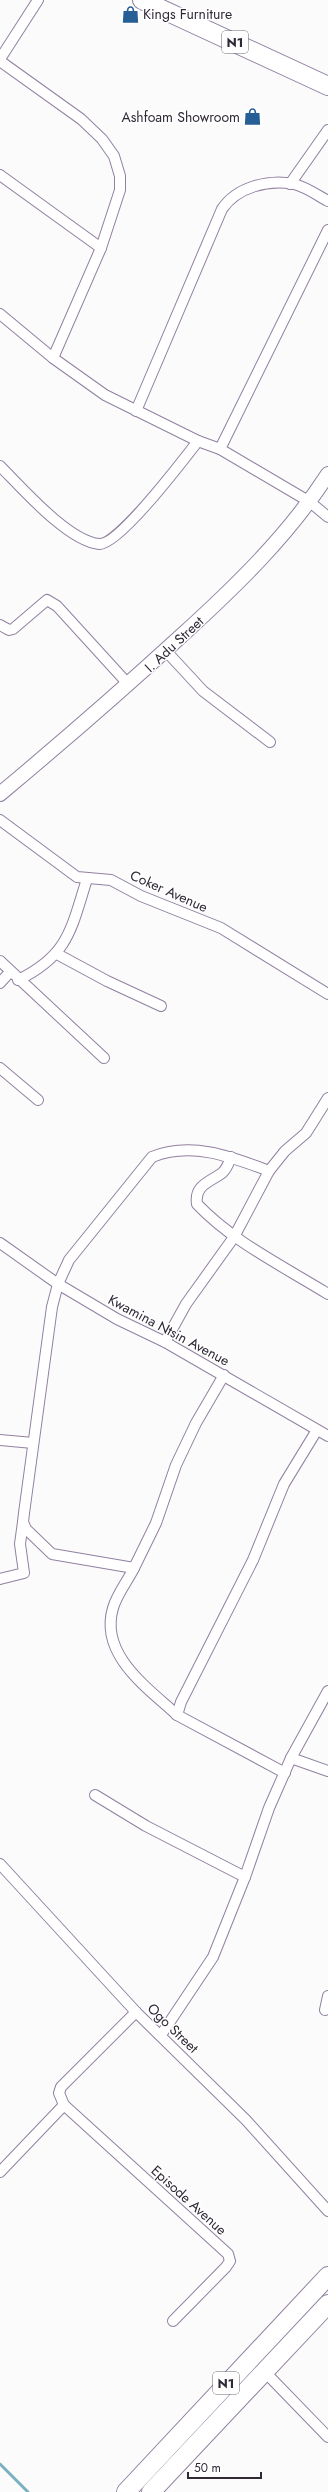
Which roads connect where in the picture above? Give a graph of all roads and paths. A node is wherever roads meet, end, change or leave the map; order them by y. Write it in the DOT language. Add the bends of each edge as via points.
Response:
graph roads {
  1 [pos="38,0"];
  2 [pos="142,0"];
  3 [pos="0,60"];
  4 [pos="328,86"];
  5 [pos="328,130"];
  6 [pos="0,175"];
  7 [pos="290,184"];
  8 [pos="328,200"];
  9 [pos="328,230"];
  10 [pos="101,248"];
  11 [pos="0,314"];
  12 [pos="53,358"];
  13 [pos="136,410"];
  14 [pos="198,441"];
  15 [pos="220,449"];
  16 [pos="0,466"];
  17 [pos="328,474"];
  18 [pos="310,502"];
  19 [pos="328,517"];
  20 [pos="0,625"];
  21 [pos="166,651"];
  22 [pos="129,685"];
  23 [pos="270,742"];
  24 [pos="0,794"];
  25 [pos="0,820"];
  26 [pos="87,879"];
  27 [pos="57,954"];
  28 [pos="0,961"];
  29 [pos="10,972"];
  30 [pos="18,980"];
  31 [pos="0,984"];
  32 [pos="328,994"];
  33 [pos="161,1006"];
  34 [pos="104,1058"];
  35 [pos="0,1068"];
  36 [pos="328,1098"];
  37 [pos="38,1100"];
  38 [pos="231,1157"];
  39 [pos="269,1171"];
  40 [pos="234,1237"];
  41 [pos="0,1243"];
  42 [pos="58,1284"];
  43 [pos="328,1294"];
  44 [pos="165,1342"];
  45 [pos="224,1375"];
  46 [pos="317,1430"];
  47 [pos="328,1436"];
  48 [pos="0,1440"];
  49 [pos="33,1443"];
  50 [pos="23,1522"];
  51 [pos="134,1568"];
  52 [pos="0,1579"];
  53 [pos="328,1691"];
  54 [pos="177,1715"];
  55 [pos="291,1758"];
  56 [pos="328,1771"];
  57 [pos="285,1773"];
  58 [pos="95,1795"];
  59 [pos="0,1864"];
  60 [pos="245,1877"];
  61 [pos="328,1996"];
  62 [pos="325,2010"];
  63 [pos="136,2012"];
  64 [pos="161,2035"];
  65 [pos="64,2105"];
  66 [pos="0,2172"];
  67 [pos="328,2211"];
  68 [pos="328,2276"];
  69 [pos="328,2304"];
  70 [pos="174,2321"];
  71 [pos="265,2372"];
  72 [pos="328,2437"];
  73 [pos="126,2492"];
  74 [pos="151,2492"];
  1 -- 3 [label="street"];
  2 -- 4 [label="highway, N1"];
  3 -- 10 [label="street" via="81,119 102,139 114,156 120,176 120,190"];
  5 -- 7 [label="street"];
  6 -- 10 [label="street"];
  7 -- 8 [label="street"];
  7 -- 13 [label="street" via="279,182 258,185 229,198"];
  9 -- 15 [label="street"];
  10 -- 12 [label="street"];
  11 -- 12 [label="street"];
  12 -- 13 [label="street" via="105,395"];
  13 -- 14 [label="street"];
  14 -- 15 [label="street"];
  14 -- 16 [label="street" via="127,525 108,542 100,544 88,541 62,526"];
  15 -- 18 [label="street"];
  17 -- 18 [label="street, I. Adu Street"];
  18 -- 19 [label="street"];
  18 -- 21 [label="street, I. Adu Street" via="231,591"];
  20 -- 22 [label="street" via="9,630 13,629 47,600 56,606"];
  21 -- 22 [label="street, I. Adu Street"];
  21 -- 23 [label="street" via="203,691"];
  22 -- 24 [label="street, I. Adu Street"];
  25 -- 26 [label="street, Coker Avenue" via="68,872"];
  26 -- 27 [label="street" via="70,932"];
  26 -- 32 [label="street, Coker Avenue" via="111,880 142,896 220,928"];
  27 -- 30 [label="street" via="34,972"];
  27 -- 33 [label="street"];
  28 -- 29 [label="street"];
  29 -- 30 [label="street"];
  29 -- 31 [label="street"];
  30 -- 34 [label="street"];
  35 -- 37 [label="street"];
  36 -- 39 [label="street" via="306,1133 285,1151"];
  38 -- 39 [label="street"];
  38 -- 40 [label="street" via="222,1173 205,1182 196,1199 197,1204 216,1224"];
  38 -- 42 [label="street" via="201,1150 152,1157 69,1260"];
  39 -- 40 [label="street"];
  40 -- 43 [label="street"];
  40 -- 44 [label="street" via="186,1304"];
  41 -- 42 [label="street, Kwamina Ntsin Avenue"];
  42 -- 44 [label="street, Kwamina Ntsin Avenue" via="117,1319"];
  42 -- 49 [label="street" via="52,1306"];
  44 -- 45 [label="street, Kwamina Ntsin Avenue"];
  45 -- 46 [label="street, Kwamina Ntsin Avenue"];
  45 -- 51 [label="street" via="196,1423 156,1523"];
  46 -- 47 [label="street, Kwamina Ntsin Avenue"];
  46 -- 54 [label="street" via="284,1484 253,1560 181,1702"];
  48 -- 49 [label="street"];
  49 -- 50 [label="street"];
  50 -- 51 [label="street" via="26,1529 52,1554"];
  50 -- 52 [label="street" via="20,1544 24,1573"];
  51 -- 54 [label="street" via="117,1596 112,1610 110,1622 117,1654 126,1667"];
  53 -- 55 [label="street"];
  54 -- 57 [label="street"];
  55 -- 56 [label="street"];
  55 -- 57 [label="street"];
  57 -- 60 [label="street" via="269,1808"];
  58 -- 60 [label="street" via="146,1826"];
  59 -- 63 [label="street, Ogo Street"];
  60 -- 64 [label="street" via="213,1957"];
  61 -- 62 [label="street"];
  63 -- 64 [label="street, Ogo Street"];
  63 -- 65 [label="street" via="61,2087 59,2093"];
  64 -- 67 [label="street, Ogo Street" via="246,2120"];
  65 -- 66 [label="street"];
  65 -- 70 [label="street, Episode Avenue" via="228,2254 230,2261 226,2267"];
  68 -- 73 [label="highway, N1"];
  69 -- 71 [label="highway, N1"];
  71 -- 72 [label="street"];
  71 -- 74 [label="highway, N1"];
}
